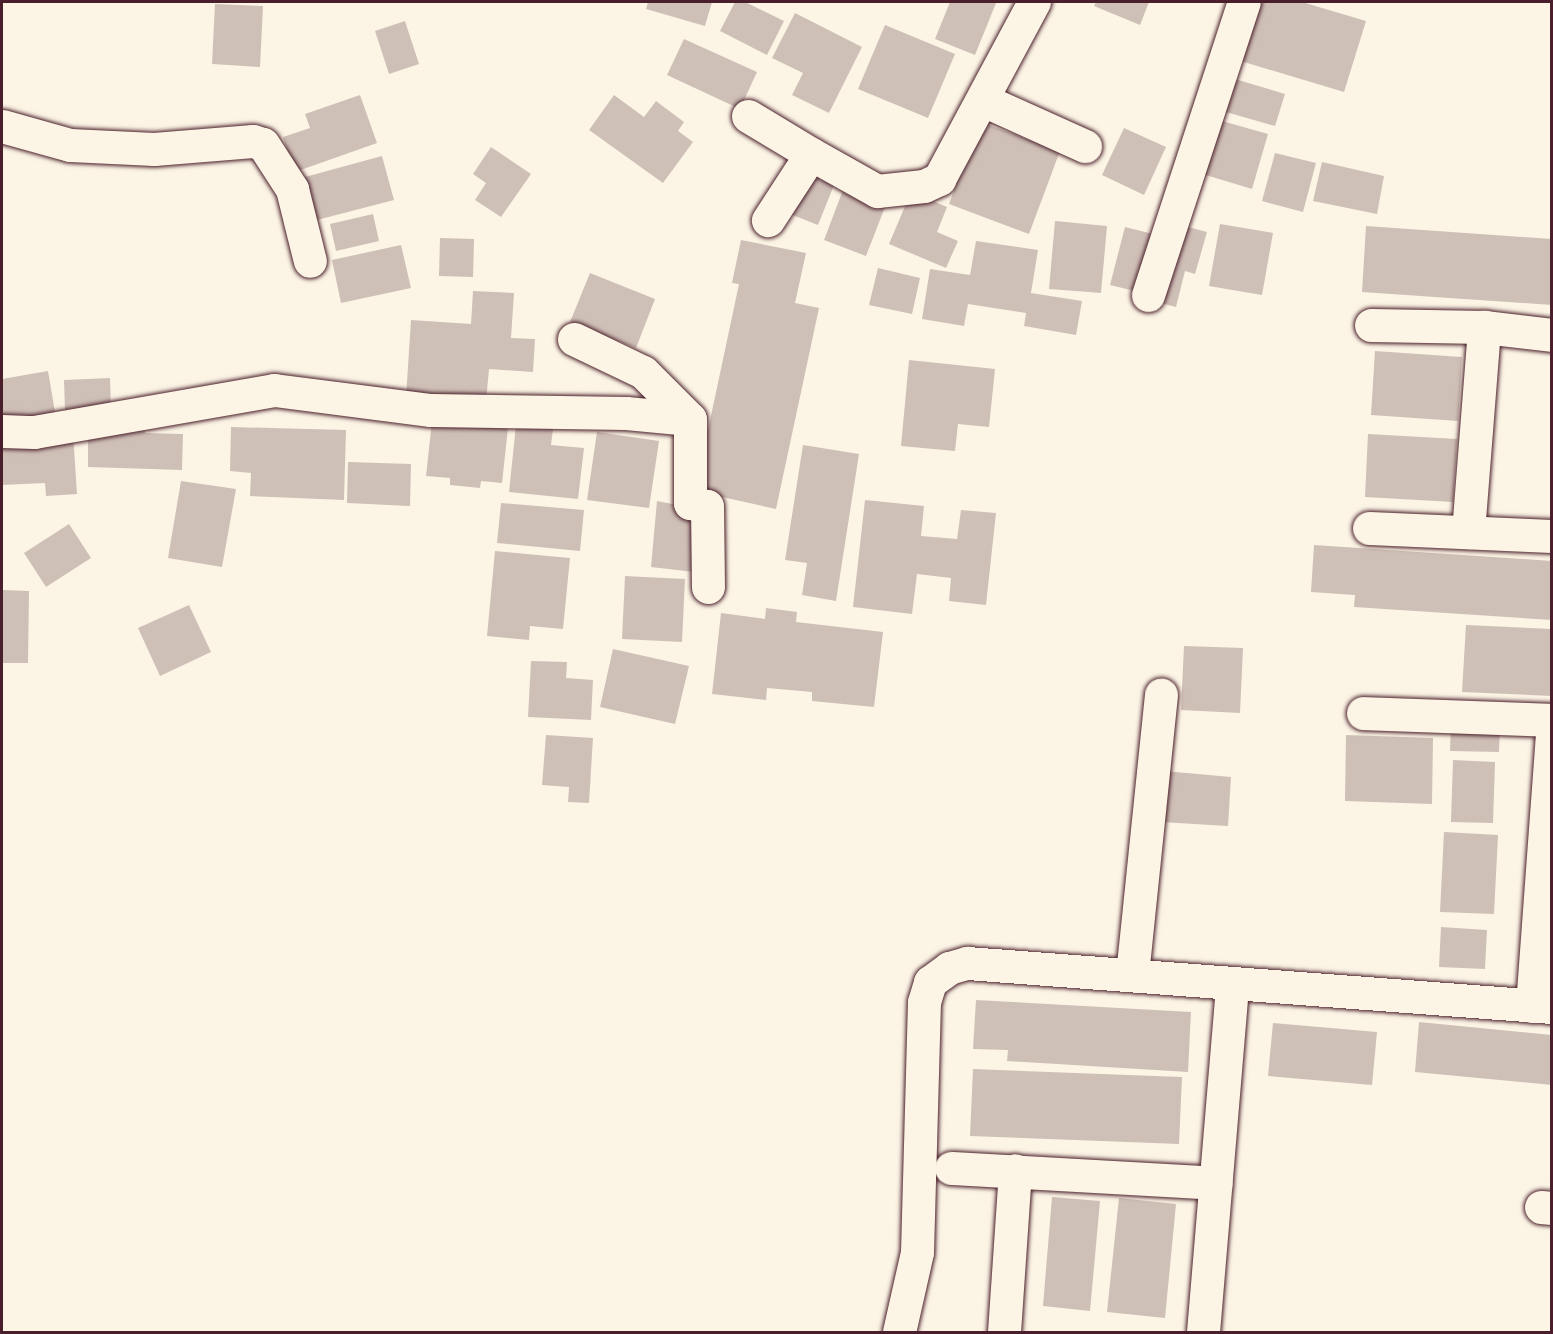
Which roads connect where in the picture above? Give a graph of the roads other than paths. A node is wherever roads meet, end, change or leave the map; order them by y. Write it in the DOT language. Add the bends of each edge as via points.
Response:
graph roads {
  1 [pos="1034,2"];
  2 [pos="1244,2"];
  3 [pos="983,100"];
  4 [pos="748,116"];
  5 [pos="2,126"];
  6 [pos="1085,147"];
  7 [pos="811,154"];
  8 [pos="768,220"];
  9 [pos="310,261"];
  10 [pos="1148,295"];
  11 [pos="1371,325"];
  12 [pos="1484,327"];
  13 [pos="1551,335"];
  14 [pos="574,339"];
  15 [pos="690,419"];
  16 [pos="2,431"];
  17 [pos="1369,528"];
  18 [pos="1468,532"];
  19 [pos="1551,536"];
  20 [pos="708,587"];
  21 [pos="1161,694"];
  22 [pos="1363,713"];
  23 [pos="1551,720"];
  24 [pos="1551,736"];
  25 [pos="1132,975"];
  26 [pos="1232,983"];
  27 [pos="1542,1006"];
  28 [pos="951,1168"];
  29 [pos="1016,1170"];
  30 [pos="1216,1183"];
  31 [pos="899,1332"];
  32 [pos="1004,1332"];
  33 [pos="1203,1332"];
  1 -- 3 [label="street"];
  2 -- 10 [label="street"];
  3 -- 6 [label="street"];
  3 -- 7 [label="street" via="939,179 932,183 877,191"];
  4 -- 7 [label="street"];
  5 -- 9 [label="street" via="70,145 154,149 252,141 263,144 292,189"];
  7 -- 8 [label="street"];
  11 -- 12 [label="street"];
  12 -- 13 [label="street"];
  12 -- 18 [label="street"];
  14 -- 15 [label="street" via="643,372"];
  15 -- 16 [label="street" via="626,413 431,410 274,390 34,432"];
  15 -- 20 [label="street" via="690,503 707,506"];
  17 -- 18 [label="street"];
  18 -- 19 [label="street"];
  21 -- 25 [label="street"];
  22 -- 23 [label="street"];
  24 -- 27 [label="street"];
  25 -- 26 [label="street"];
  25 -- 31 [label="street" via="967,963 949,968 930,982 924,1002 917,1252"];
  26 -- 27 [label="street"];
  26 -- 30 [label="street"];
  28 -- 29 [label="street"];
  29 -- 30 [label="street"];
  29 -- 32 [label="street"];
  30 -- 33 [label="street"];
}
